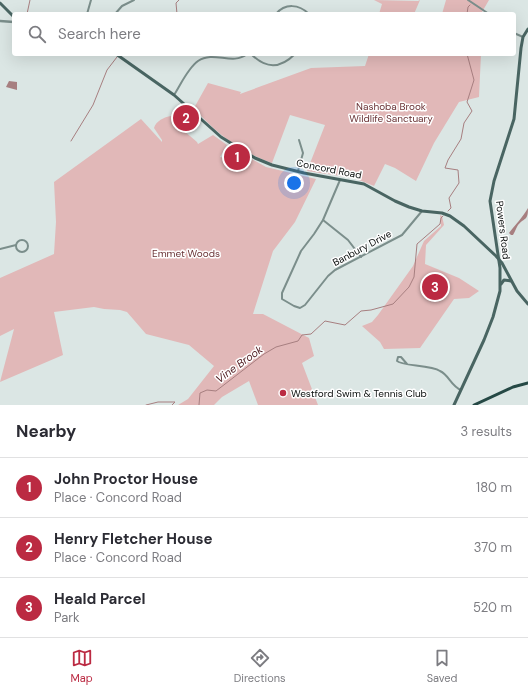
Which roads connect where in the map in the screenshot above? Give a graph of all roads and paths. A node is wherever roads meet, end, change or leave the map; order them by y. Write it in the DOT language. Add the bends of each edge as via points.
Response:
graph roads {
  1 [pos="91,0"];
  2 [pos="134,0"];
  3 [pos="468,0"];
  4 [pos="0,3"];
  5 [pos="88,12"];
  6 [pos="117,12"];
  7 [pos="278,12"];
  8 [pos="307,12"];
  9 [pos="486,12"];
  10 [pos="12,15"];
  11 [pos="0,21"];
  12 [pos="12,22"];
  13 [pos="528,29"];
  14 [pos="516,34"];
  15 [pos="523,37"];
  16 [pos="119,56"];
  17 [pos="244,56"];
  18 [pos="254,56"];
  19 [pos="293,56"];
  20 [pos="174,95"];
  21 [pos="299,140"];
  22 [pos="298,171"];
  23 [pos="340,179"];
  24 [pos="422,211"];
  25 [pos="323,220"];
  26 [pos="496,243"];
  27 [pos="16,245"];
  28 [pos="489,248"];
  29 [pos="0,249"];
  30 [pos="361,257"];
  31 [pos="499,259"];
  32 [pos="511,281"];
  33 [pos="500,286"];
  34 [pos="528,304"];
  35 [pos="407,364"];
  36 [pos="528,383"];
  37 [pos="461,390"];
  38 [pos="454,405"];
  39 [pos="474,405"];
  1 -- 5 [label="street"];
  2 -- 6 [label="street"];
  3 -- 9 [label="street"];
  4 -- 10 [label="main road"];
  7 -- 8 [label="street" via="291,6 302,8"];
  11 -- 12 [label="street"];
  13 -- 15 [label="main road, Powers Road"];
  14 -- 15 [label="street"];
  15 -- 26 [label="main road, Powers Road" via="514,120 491,193 490,208"];
  16 -- 20 [label="main road, Concord Road"];
  17 -- 20 [label="street" via="236,59 210,57 200,60 190,69"];
  18 -- 19 [label="street" via="263,63 273,65 284,63"];
  20 -- 22 [label="main road, Concord Road" via="228,142 262,161"];
  21 -- 22 [label="street" via="304,153"];
  22 -- 23 [label="main road, Concord Road"];
  23 -- 24 [label="main road, Concord Road" via="364,184 402,204"];
  23 -- 25 [label="street, Banbury Drive"];
  24 -- 28 [label="main road, Concord Road" via="450,216"];
  24 -- 30 [label="street, Banbury Drive" via="402,235"];
  25 -- 30 [label="street" via="344,237"];
  25 -- 30 [label="street, Banbury Drive" via="298,257 282,293 284,300 303,307 332,273"];
  26 -- 28 [label="main road" via="493,248"];
  26 -- 31 [label="main road, Powers Road"];
  27 -- 27 [label="street" via="23,240 29,247 25,252 21,252"];
  27 -- 29 [label="street"];
  28 -- 31 [label="main road, Concord Road"];
  31 -- 32 [label="main road, Concord Road"];
  31 -- 33 [label="main road, Powers Road"];
  32 -- 33 [label="main road" via="504,280"];
  32 -- 34 [label="main road, Concord Road"];
  33 -- 37 [label="main road, Powers Road" via="489,326"];
  35 -- 35 [label="street" via="398,362 398,357 401,357"];
  35 -- 37 [label="street" via="441,371"];
  36 -- 39 [label="main road"];
  37 -- 38 [label="main road, Powers Road"];
}
